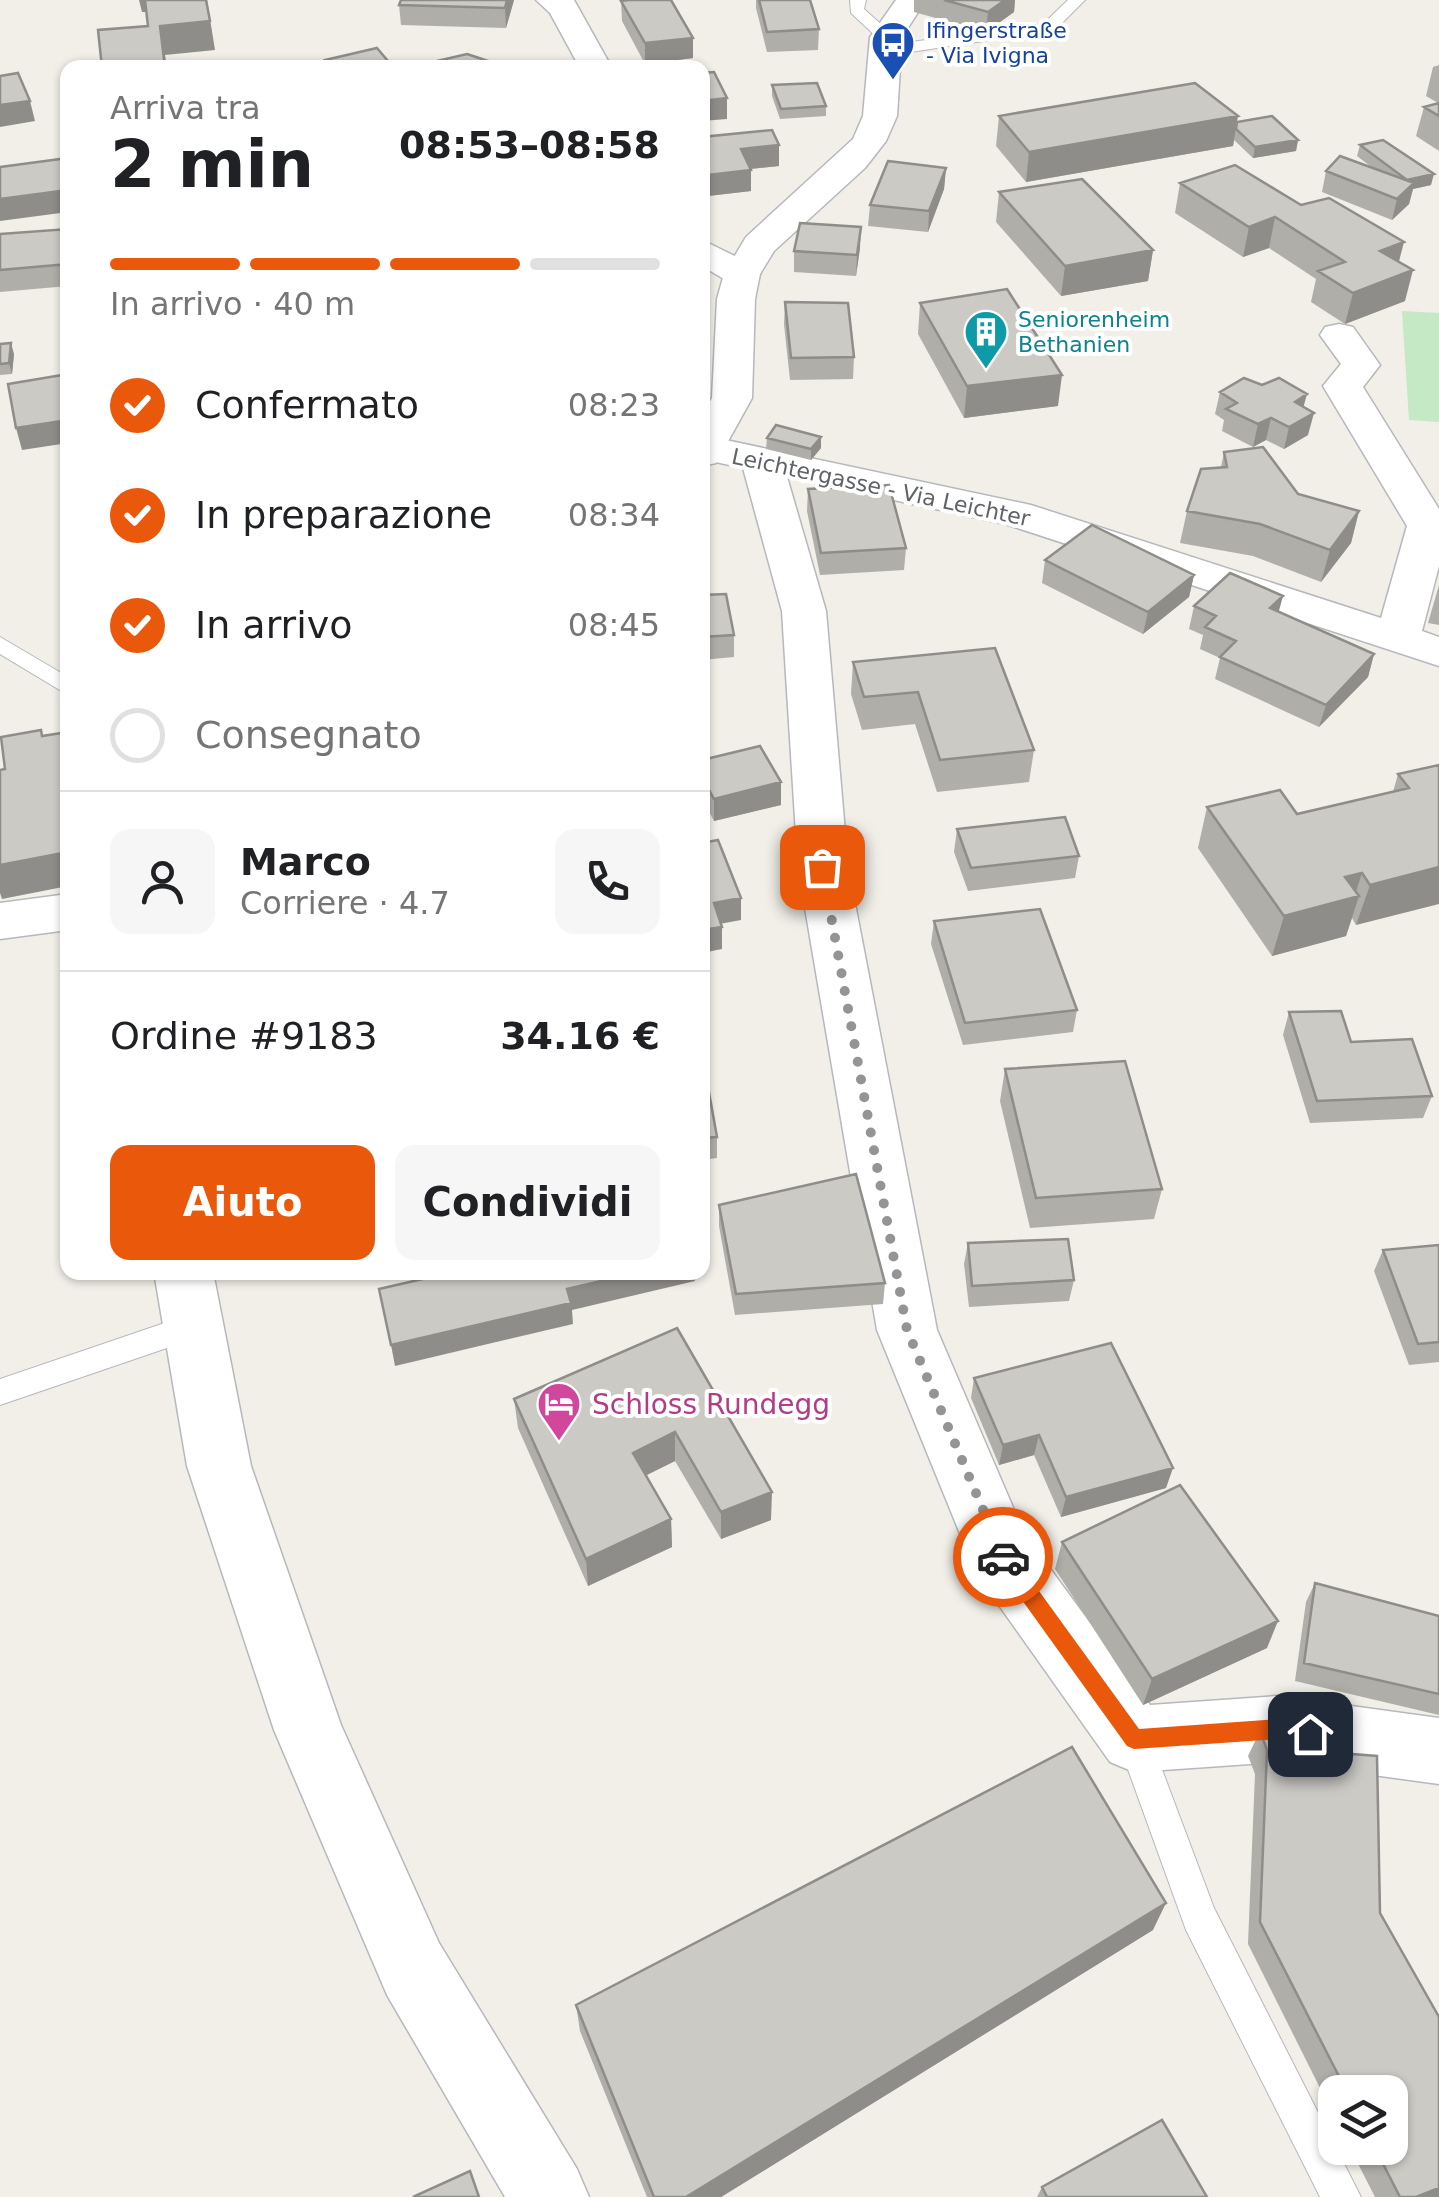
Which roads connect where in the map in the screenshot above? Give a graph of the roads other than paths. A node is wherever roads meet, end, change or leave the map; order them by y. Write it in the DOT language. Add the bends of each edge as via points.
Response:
graph roads {
  1 [pos="550,0"];
  2 [pos="858,0"];
  3 [pos="911,0"];
  4 [pos="1077,0"];
  5 [pos="885,44"];
  6 [pos="592,60"];
  7 [pos="710,263"];
  8 [pos="727,290"];
  9 [pos="1340,335"];
  10 [pos="710,441"];
  11 [pos="710,452"];
  12 [pos="762,462"];
  13 [pos="1398,638"];
  14 [pos="0,644"];
  15 [pos="1439,652"];
  16 [pos="60,683"];
  17 [pos="60,913"];
  18 [pos="0,922"];
  19 [pos="187,1300"];
  20 [pos="0,1392"];
  21 [pos="1134,1740"];
  22 [pos="1439,1751"];
  23 [pos="550,2197"];
  24 [pos="1341,2197"];
  1 -- 6 [label="street" via="563,7"];
  2 -- 5 [label="lane" via="856,10"];
  3 -- 5 [label="street"];
  4 -- 5 [label="lane" via="1049,27"];
  5 -- 8 [label="street" via="880,116 868,142 759,244"];
  7 -- 8 [label="street"];
  8 -- 10 [label="street" via="732,398"];
  9 -- 13 [label="street" via="1361,365 1343,386 1428,526"];
  11 -- 12 [label="street, Leichtergasse - Via Leichter"];
  12 -- 13 [label="street, Leichtergasse - Via Leichter" via="1016,514"];
  12 -- 21 [label="street" via="804,611 822,867 907,1330 999,1552"];
  13 -- 15 [label="street, Leichtergasse - Via Leichter"];
  14 -- 16 [label="lane"];
  17 -- 18 [label="street"];
  19 -- 20 [label="lane"];
  19 -- 23 [label="street" via="219,1466 308,1730 413,1969"];
  21 -- 22 [label="street" via="1278,1729"];
  21 -- 24 [label="lane" via="1199,1917"];
}
